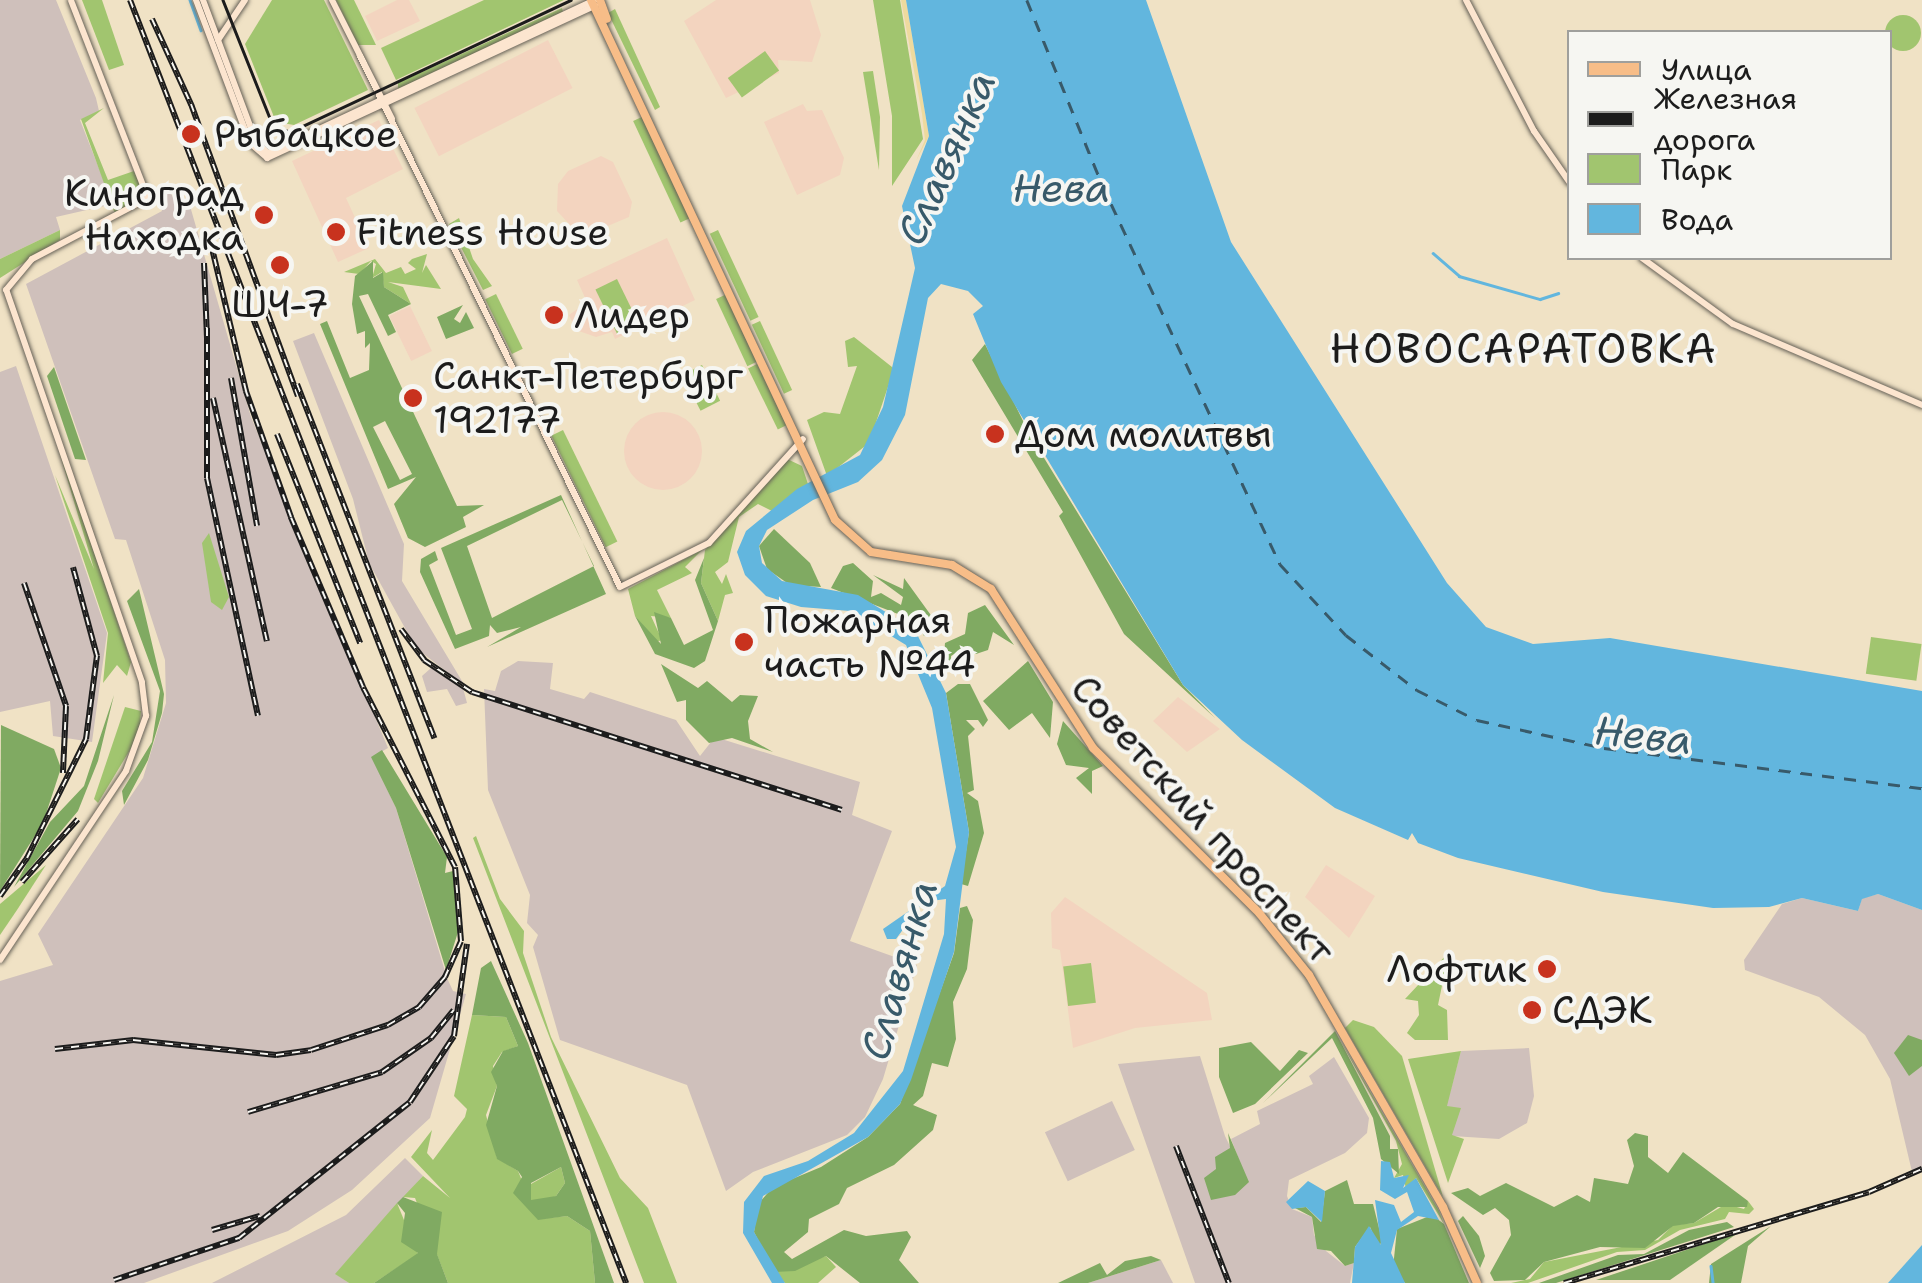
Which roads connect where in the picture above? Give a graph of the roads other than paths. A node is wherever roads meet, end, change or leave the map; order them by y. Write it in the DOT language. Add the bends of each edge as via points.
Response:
graph roads {
  1 [pos="71,0"];
  2 [pos="199,0"];
  3 [pos="245,0"];
  4 [pos="332,0"];
  5 [pos="1466,0"];
  6 [pos="596,2"];
  7 [pos="215,42"];
  8 [pos="384,102"];
  9 [pos="1567,178"];
  10 [pos="1645,260"];
  11 [pos="1922,405"];
  12 [pos="800,440"];
  13 [pos="0,960"];
  14 [pos="1476,1283"];
  1 -- 13 [label="street" via="148,198 32,259 6,285 146,707 132,760"];
  2 -- 7 [label="street"];
  3 -- 7 [label="street"];
  4 -- 8 [label="street"];
  5 -- 9 [label="street" via="1534,132"];
  6 -- 8 [label="street"];
  6 -- 12 [label="main road, Советский проспект"];
  7 -- 8 [label="street" via="260,152 272,158"];
  8 -- 12 [label="street" via="620,587 710,542"];
  10 -- 11 [label="street" via="1733,324"];
  12 -- 14 [label="main road, Советский проспект" via="854,542 896,557 957,566 992,589 1093,748 1286,946 1328,1004 1443,1208"];
}
